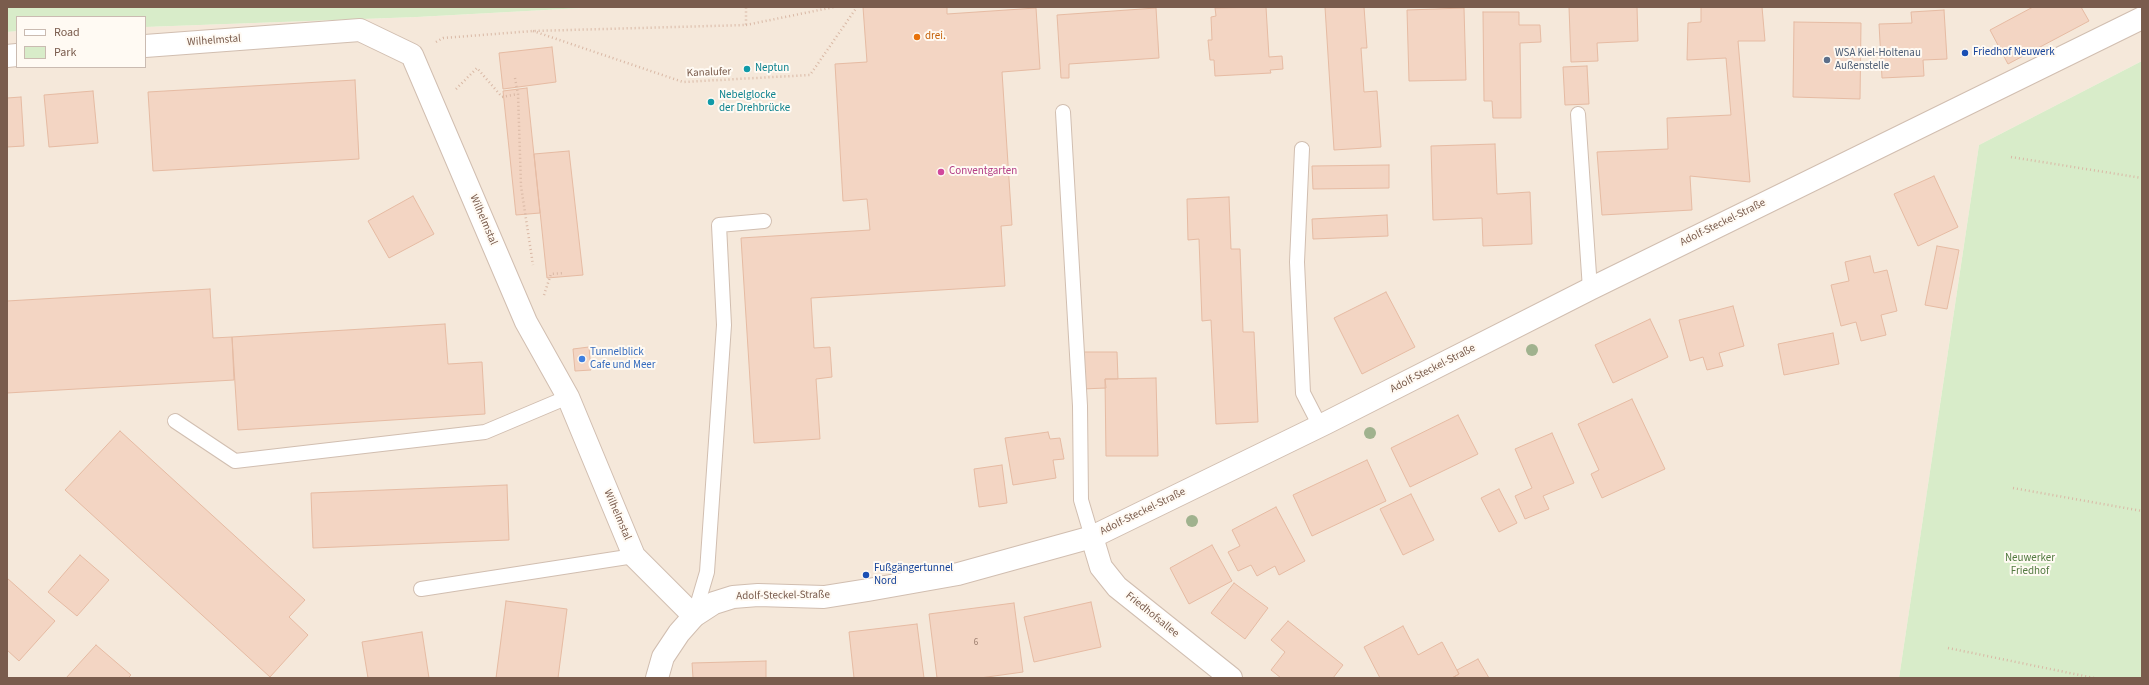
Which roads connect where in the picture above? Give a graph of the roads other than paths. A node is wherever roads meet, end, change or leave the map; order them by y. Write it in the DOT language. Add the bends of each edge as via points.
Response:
graph roads {
  1 [pos="2142,18"];
  2 [pos="146,46"];
  3 [pos="1063,112"];
  4 [pos="1578,114"];
  5 [pos="1302,149"];
  6 [pos="764,221"];
  7 [pos="1590,289"];
  8 [pos="568,397"];
  9 [pos="175,420"];
  10 [pos="1320,426"];
  11 [pos="1092,536"];
  12 [pos="634,556"];
  13 [pos="421,589"];
  14 [pos="694,616"];
  15 [pos="657,678"];
  16 [pos="1231,678"];
  1 -- 7 [label="street, Adolf-Steckel-Straße"];
  2 -- 8 [label="street, Wilhelmstal" via="360,30 412,55 526,322"];
  3 -- 11 [label="lane" via="1080,406 1081,500"];
  4 -- 7 [label="lane"];
  5 -- 10 [label="lane" via="1297,262 1302,393"];
  6 -- 14 [label="lane" via="719,225 724,325 707,572"];
  7 -- 10 [label="street, Adolf-Steckel-Straße"];
  8 -- 9 [label="lane" via="485,432 235,461"];
  8 -- 12 [label="street, Wilhelmstal"];
  10 -- 11 [label="street, Adolf-Steckel-Straße"];
  11 -- 14 [label="street, Adolf-Steckel-Straße" via="958,574 824,597 733,597 714,603"];
  11 -- 16 [label="street, Friedhofsallee" via="1101,567 1117,587"];
  12 -- 13 [label="lane"];
  12 -- 14 [label="street, Wilhelmstal"];
  14 -- 15 [label="street, Adolf-Steckel-Straße" via="663,657"];
}
